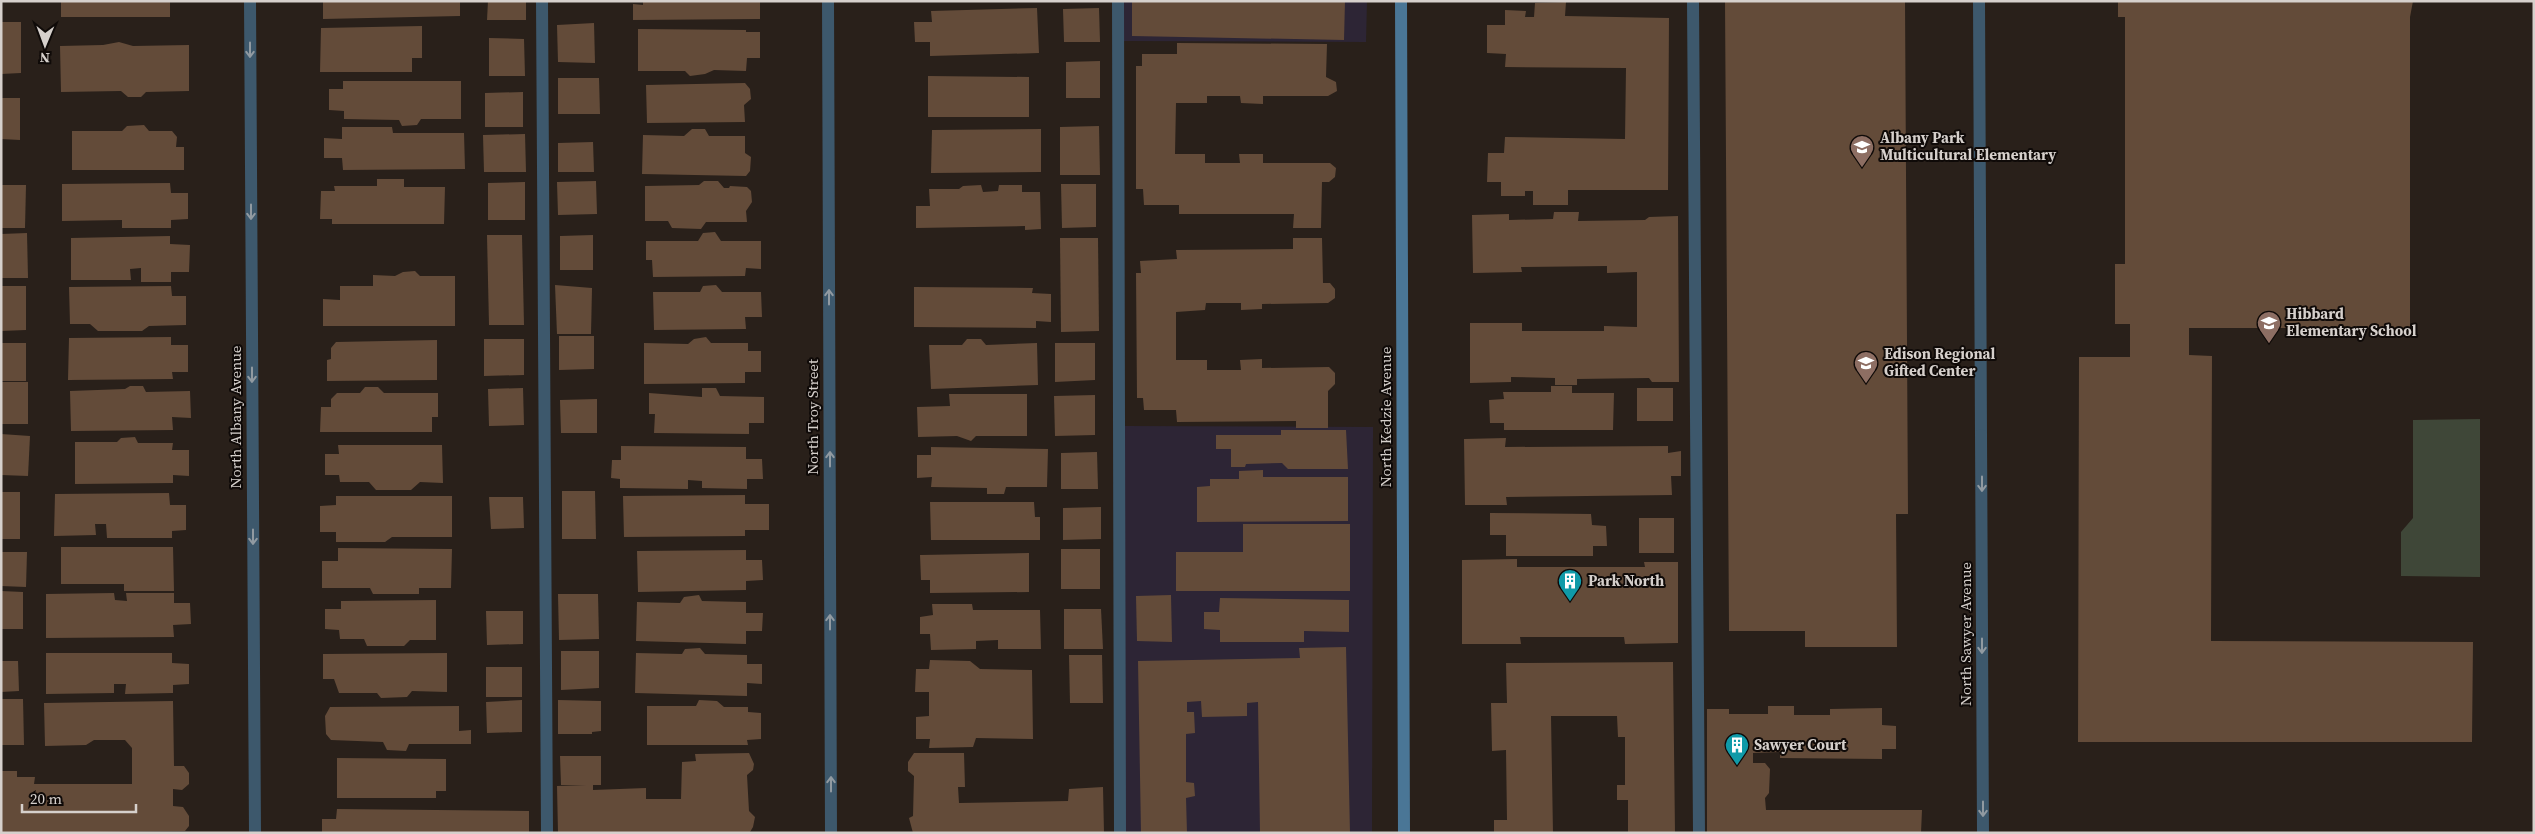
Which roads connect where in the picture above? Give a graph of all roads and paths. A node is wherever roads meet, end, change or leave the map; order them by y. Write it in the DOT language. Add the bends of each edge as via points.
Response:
graph roads {
  1 [pos="250,1"];
  2 [pos="542,1"];
  3 [pos="828,1"];
  4 [pos="1118,1"];
  5 [pos="1401,1"];
  6 [pos="1693,1"];
  7 [pos="1979,1"];
  8 [pos="255,833"];
  9 [pos="547,833"];
  10 [pos="831,833"];
  11 [pos="1120,833"];
  12 [pos="1404,833"];
  13 [pos="1699,833"];
  14 [pos="1983,833"];
  1 -- 8 [label="street, North Albany Avenue, one-way"];
  2 -- 9 [label="street"];
  10 -- 3 [label="street, North Troy Street, one-way"];
  4 -- 11 [label="street"];
  5 -- 12 [label="main road, North Kedzie Avenue"];
  6 -- 13 [label="street"];
  7 -- 14 [label="street, North Sawyer Avenue, one-way"];
}
